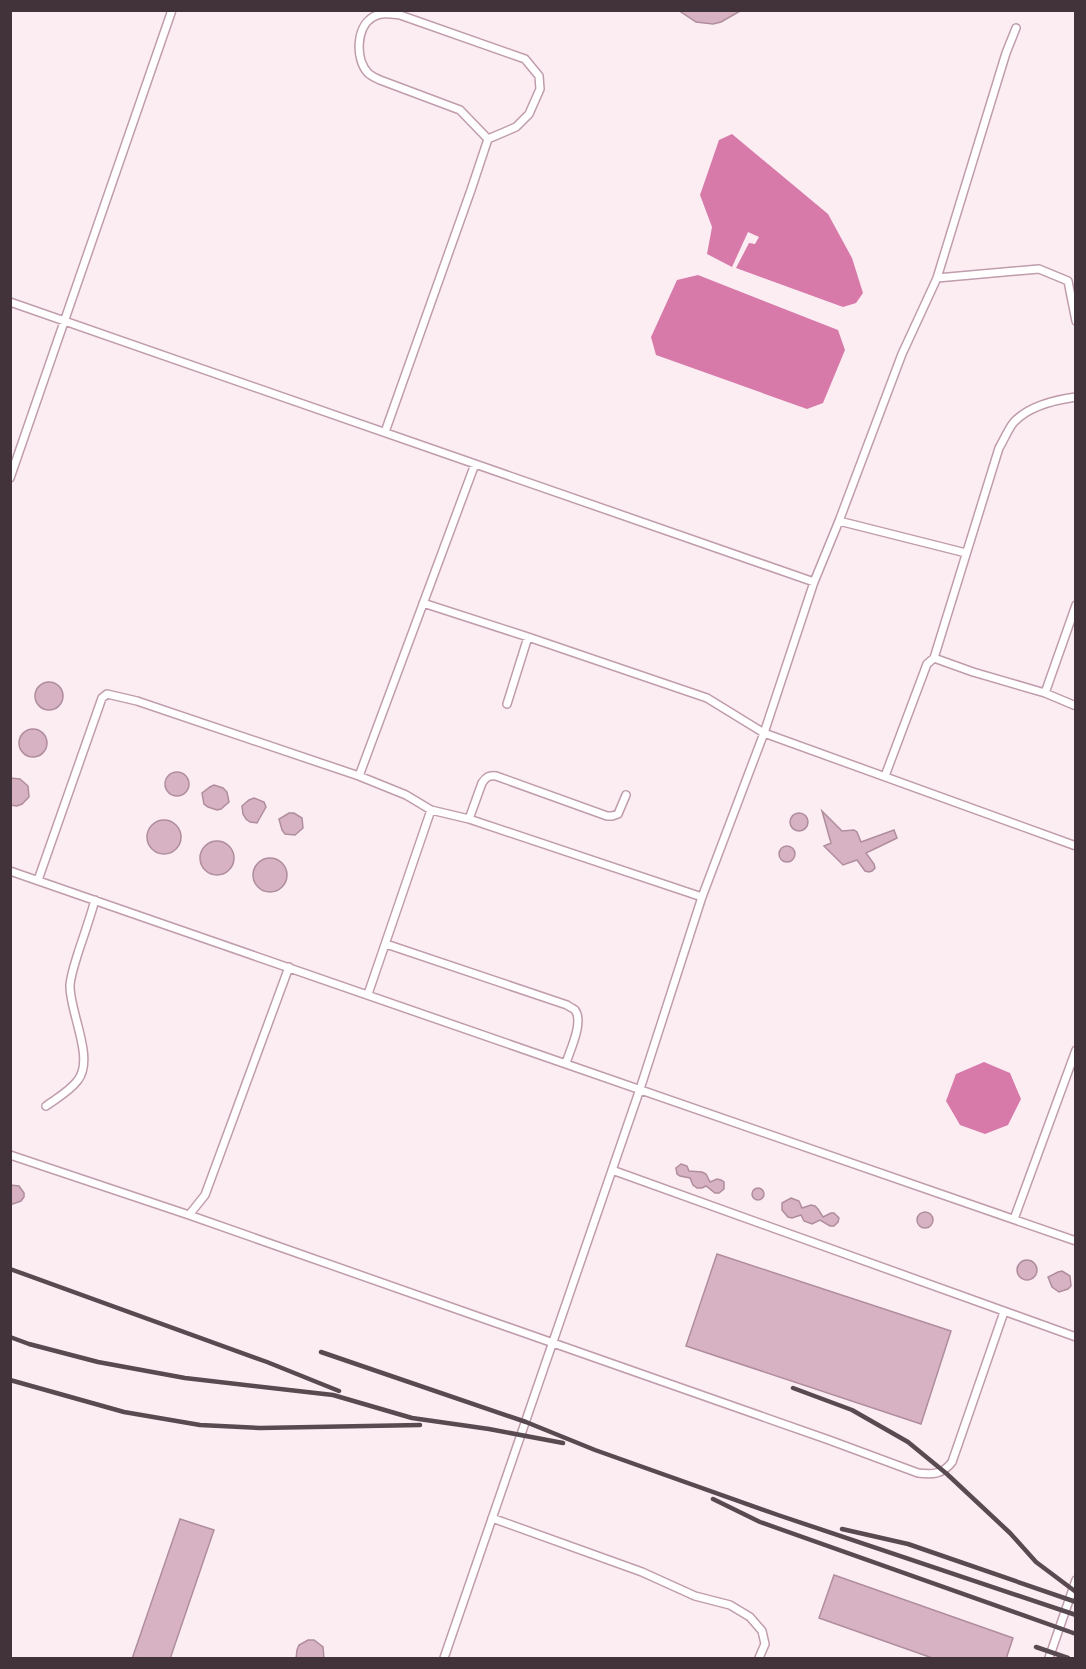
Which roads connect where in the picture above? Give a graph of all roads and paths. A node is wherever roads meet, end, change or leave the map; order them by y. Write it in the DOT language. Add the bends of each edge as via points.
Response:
graph roads {
  1 [pos="172,10"];
  2 [pos="1016,28"];
  3 [pos="488,139"];
  4 [pos="937,278"];
  5 [pos="10,302"];
  6 [pos="65,321"];
  7 [pos="1076,321"];
  8 [pos="1076,397"];
  9 [pos="385,432"];
  10 [pos="475,464"];
  11 [pos="10,478"];
  12 [pos="839,521"];
  13 [pos="966,553"];
  14 [pos="814,582"];
  15 [pos="423,603"];
  16 [pos="1076,605"];
  17 [pos="528,637"];
  18 [pos="934,658"];
  19 [pos="1045,693"];
  20 [pos="507,704"];
  21 [pos="1076,706"];
  22 [pos="764,733"];
  23 [pos="359,776"];
  24 [pos="885,776"];
  25 [pos="626,795"];
  26 [pos="431,810"];
  27 [pos="468,819"];
  28 [pos="1076,846"];
  29 [pos="10,871"];
  30 [pos="38,880"];
  31 [pos="702,897"];
  32 [pos="95,900"];
  33 [pos="386,944"];
  34 [pos="290,967"];
  35 [pos="368,994"];
  36 [pos="1076,1050"];
  37 [pos="566,1063"];
  38 [pos="640,1089"];
  39 [pos="46,1106"];
  40 [pos="10,1155"];
  41 [pos="612,1170"];
  42 [pos="189,1215"];
  43 [pos="1014,1219"];
  44 [pos="1076,1240"];
  45 [pos="1004,1312"];
  46 [pos="1076,1337"];
  47 [pos="552,1343"];
  48 [pos="492,1518"];
  49 [pos="1076,1580"];
  50 [pos="444,1659"];
  51 [pos="759,1659"];
  52 [pos="1049,1659"];
  1 -- 6 [label="lane"];
  2 -- 4 [label="lane"];
  3 -- 3 [label="lane" via="516,127 535,102 539,76 525,59 400,15 385,13 367,22 361,34 360,57 369,74 460,110"];
  3 -- 9 [label="lane"];
  4 -- 7 [label="lane" via="1039,269 1068,282"];
  4 -- 12 [label="lane" via="902,354"];
  5 -- 6 [label="lane"];
  6 -- 9 [label="lane"];
  6 -- 11 [label="lane"];
  8 -- 13 [label="lane" via="1029,410 1012,424 999,448"];
  9 -- 10 [label="lane"];
  10 -- 14 [label="lane"];
  10 -- 15 [label="lane"];
  12 -- 13 [label="lane"];
  12 -- 14 [label="lane"];
  13 -- 18 [label="lane"];
  14 -- 22 [label="lane"];
  15 -- 17 [label="lane"];
  15 -- 23 [label="lane"];
  16 -- 19 [label="lane"];
  17 -- 20 [label="lane"];
  17 -- 22 [label="lane" via="707,698"];
  18 -- 19 [label="lane"];
  18 -- 24 [label="lane" via="927,664"];
  19 -- 21 [label="lane"];
  22 -- 24 [label="lane"];
  22 -- 31 [label="lane"];
  23 -- 26 [label="lane"];
  23 -- 30 [label="lane" via="106,694"];
  24 -- 28 [label="lane"];
  25 -- 27 [label="lane" via="618,814 607,816 490,775 482,783"];
  26 -- 27 [label="lane"];
  26 -- 33 [label="lane"];
  27 -- 31 [label="lane"];
  29 -- 30 [label="lane"];
  30 -- 32 [label="lane"];
  31 -- 38 [label="lane"];
  32 -- 34 [label="lane"];
  32 -- 39 [label="lane" via="70,984 84,1055 83,1069 70,1089"];
  33 -- 35 [label="lane"];
  33 -- 37 [label="lane" via="567,1005 579,1018"];
  34 -- 35 [label="lane"];
  34 -- 42 [label="lane" via="205,1195"];
  35 -- 37 [label="lane"];
  36 -- 43 [label="lane"];
  37 -- 38 [label="lane"];
  38 -- 41 [label="lane"];
  38 -- 43 [label="lane"];
  40 -- 42 [label="lane"];
  41 -- 45 [label="lane"];
  41 -- 47 [label="lane"];
  42 -- 47 [label="lane"];
  43 -- 44 [label="lane"];
  45 -- 46 [label="lane"];
  45 -- 47 [label="lane" via="952,1462 947,1469 934,1474 918,1473"];
  47 -- 48 [label="lane"];
  48 -- 50 [label="lane"];
  48 -- 51 [label="lane" via="642,1572 694,1596 730,1605 750,1617 762,1631 765,1644"];
  49 -- 52 [label="lane"];
}
